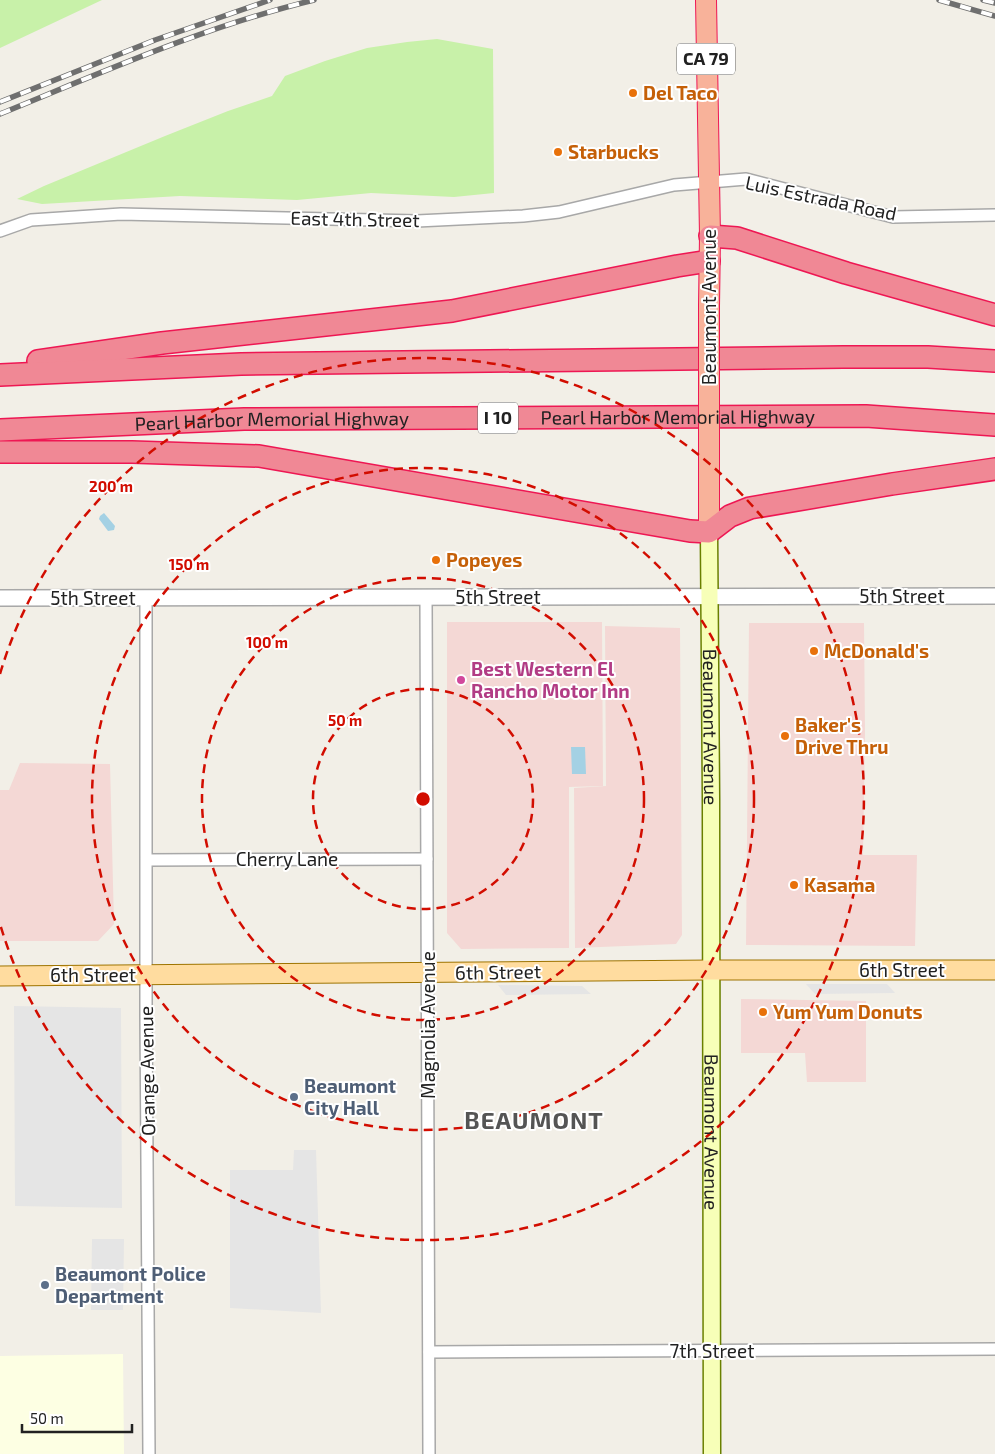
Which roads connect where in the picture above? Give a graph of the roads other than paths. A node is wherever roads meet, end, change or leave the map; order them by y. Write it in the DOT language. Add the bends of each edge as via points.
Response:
graph roads {
  1 [pos="706,8"];
  2 [pos="708,181"];
  3 [pos="995,215"];
  4 [pos="0,231"];
  5 [pos="710,236"];
  6 [pos="709,261"];
  7 [pos="995,316"];
  8 [pos="995,361"];
  9 [pos="0,366"];
  10 [pos="0,375"];
  11 [pos="995,425"];
  12 [pos="0,430"];
  13 [pos="0,452"];
  14 [pos="995,469"];
  15 [pos="708,532"];
  16 [pos="710,596"];
  17 [pos="995,596"];
  18 [pos="146,597"];
  19 [pos="426,597"];
  20 [pos="0,598"];
  21 [pos="427,859"];
  22 [pos="147,860"];
  23 [pos="711,970"];
  24 [pos="995,970"];
  25 [pos="427,973"];
  26 [pos="146,975"];
  27 [pos="0,976"];
  28 [pos="995,1349"];
  29 [pos="712,1351"];
  30 [pos="429,1352"];
  31 [pos="149,1454"];
  32 [pos="429,1454"];
  33 [pos="712,1454"];
  1 -- 2 [label="highway, Beaumont Avenue / CA 79"];
  2 -- 3 [label="street, Luis Estrada Road" via="746,179 893,217"];
  2 -- 4 [label="street, East 4th Street" via="674,184 559,212 523,216 417,221 121,214 31,220"];
  2 -- 5 [label="highway, Beaumont Avenue / CA 79"];
  5 -- 6 [label="highway, Beaumont Avenue / CA 79"];
  5 -- 7 [label="highway" via="737,238"];
  6 -- 9 [label="highway" via="452,311 162,343"];
  6 -- 15 [label="highway, Beaumont Avenue / CA 79, bridge"];
  8 -- 10 [label="highway" via="843,357 241,364"];
  11 -- 12 [label="highway, Pearl Harbor Memorial Highway / I 10" via="866,416 263,419"];
  13 -- 15 [label="highway" via="259,456"];
  14 -- 15 [label="highway" via="750,508 730,516"];
  15 -- 16 [label="main road, Beaumont Avenue"];
  16 -- 17 [label="street, 5th Street"];
  16 -- 19 [label="street, 5th Street"];
  16 -- 23 [label="main road, Beaumont Avenue"];
  18 -- 19 [label="street, 5th Street"];
  18 -- 20 [label="street, 5th Street"];
  18 -- 22 [label="street, Orange Avenue"];
  19 -- 21 [label="street, Magnolia Avenue"];
  21 -- 22 [label="street, Cherry Lane"];
  21 -- 25 [label="street, Magnolia Avenue"];
  22 -- 26 [label="street, Orange Avenue"];
  23 -- 24 [label="main road, 6th Street"];
  23 -- 25 [label="main road, 6th Street"];
  23 -- 29 [label="main road, Beaumont Avenue"];
  25 -- 26 [label="main road, 6th Street"];
  25 -- 30 [label="street, Magnolia Avenue"];
  26 -- 27 [label="main road, 6th Street"];
  26 -- 31 [label="street, Orange Avenue"];
  28 -- 29 [label="street, 7th Street"];
  29 -- 30 [label="street, 7th Street"];
  29 -- 33 [label="main road, Beaumont Avenue"];
  30 -- 32 [label="street, Magnolia Avenue"];
}
